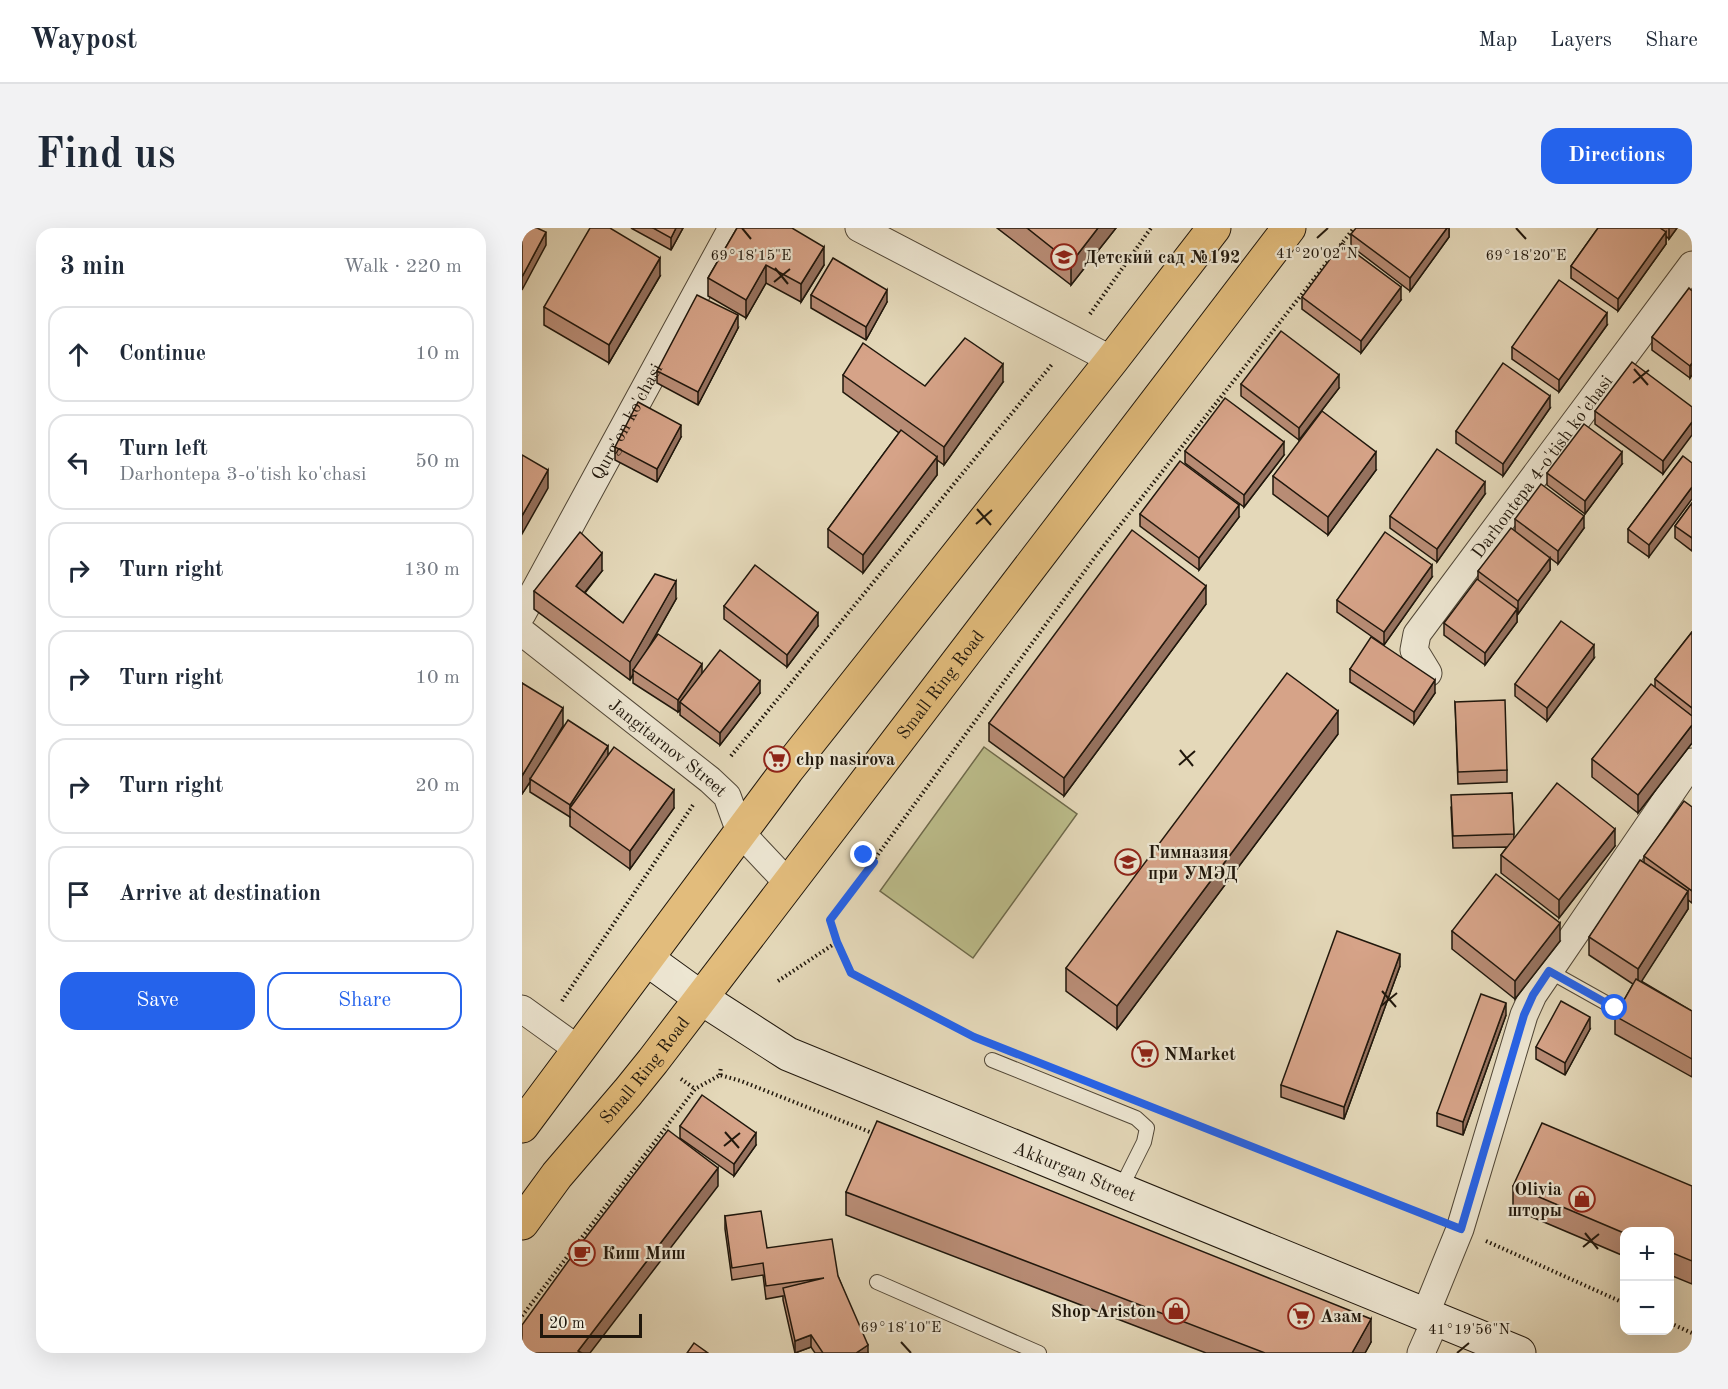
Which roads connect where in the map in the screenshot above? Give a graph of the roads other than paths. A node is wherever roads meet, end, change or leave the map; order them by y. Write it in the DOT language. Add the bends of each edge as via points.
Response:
graph roads {
  1 [pos="732,228"];
  2 [pos="859,228"];
  3 [pos="1214,228"];
  4 [pos="1289,228"];
  5 [pos="1692,265"];
  6 [pos="1112,360"];
  7 [pos="522,614"];
  8 [pos="522,632"];
  9 [pos="1428,673"];
  10 [pos="1692,762"];
  11 [pos="740,832"];
  12 [pos="788,883"];
  13 [pos="646,959"];
  14 [pos="1549,971"];
  15 [pos="700,998"];
  16 [pos="1615,1008"];
  17 [pos="522,1009"];
  18 [pos="579,1050"];
  19 [pos="993,1060"];
  20 [pos="522,1126"];
  21 [pos="1120,1190"];
  22 [pos="522,1223"];
  23 [pos="877,1282"];
  24 [pos="1431,1317"];
  25 [pos="1039,1353"];
  26 [pos="1420,1353"];
  27 [pos="1519,1353"];
  1 -- 7 [label="street, Qurg'on ko'chasi"];
  2 -- 6 [label="street"];
  3 -- 6 [label="highway"];
  4 -- 12 [label="highway, Small Ring Road"];
  5 -- 9 [label="street, Darhontepa 4-o'tish ko'chasi" via="1417,634 1414,650"];
  6 -- 11 [label="highway"];
  8 -- 11 [label="street, Jangitarnov Street" via="710,780 727,796"];
  10 -- 14 [label="street"];
  11 -- 12 [label="street, Jangitarnov Street"];
  11 -- 13 [label="highway"];
  12 -- 15 [label="highway, Small Ring Road"];
  13 -- 15 [label="main road, Akkurgan Street"];
  13 -- 18 [label="highway"];
  14 -- 16 [label="lane"];
  14 -- 24 [label="street" via="1524,1015"];
  15 -- 21 [label="main road, Akkurgan Street" via="788,1054"];
  15 -- 22 [label="highway, Small Ring Road"];
  17 -- 18 [label="street"];
  18 -- 20 [label="highway"];
  19 -- 21 [label="lane" via="1136,1118 1147,1128"];
  21 -- 24 [label="main road, Akkurgan Street"];
  23 -- 25 [label="lane"];
  24 -- 26 [label="street"];
  24 -- 27 [label="main road, Akkurgan Street"];
}
